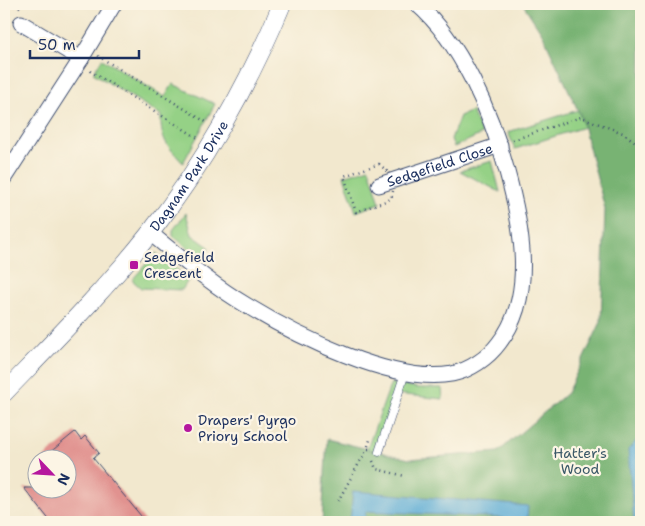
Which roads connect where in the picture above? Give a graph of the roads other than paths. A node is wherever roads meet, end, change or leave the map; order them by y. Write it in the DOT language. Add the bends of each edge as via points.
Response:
graph roads {
  1 [pos="114,4"];
  2 [pos="282,4"];
  3 [pos="417,4"];
  4 [pos="21,23"];
  5 [pos="82,58"];
  6 [pos="500,145"];
  7 [pos="4,178"];
  8 [pos="379,185"];
  9 [pos="150,233"];
  10 [pos="405,373"];
  11 [pos="4,393"];
  12 [pos="379,452"];
  1 -- 5 [label="street"];
  2 -- 9 [label="street, Dagnam Park Drive" via="254,65 218,129 182,189"];
  3 -- 6 [label="street" via="432,17 451,43"];
  4 -- 5 [label="street"];
  5 -- 7 [label="street"];
  6 -- 8 [label="street, Sedgefield Close"];
  6 -- 10 [label="street" via="519,228 521,293 514,318 491,354 472,366 453,374 436,376"];
  9 -- 10 [label="street" via="254,310 320,343"];
  9 -- 11 [label="street, Dagnam Park Drive"];
  10 -- 12 [label="lane"];
}
